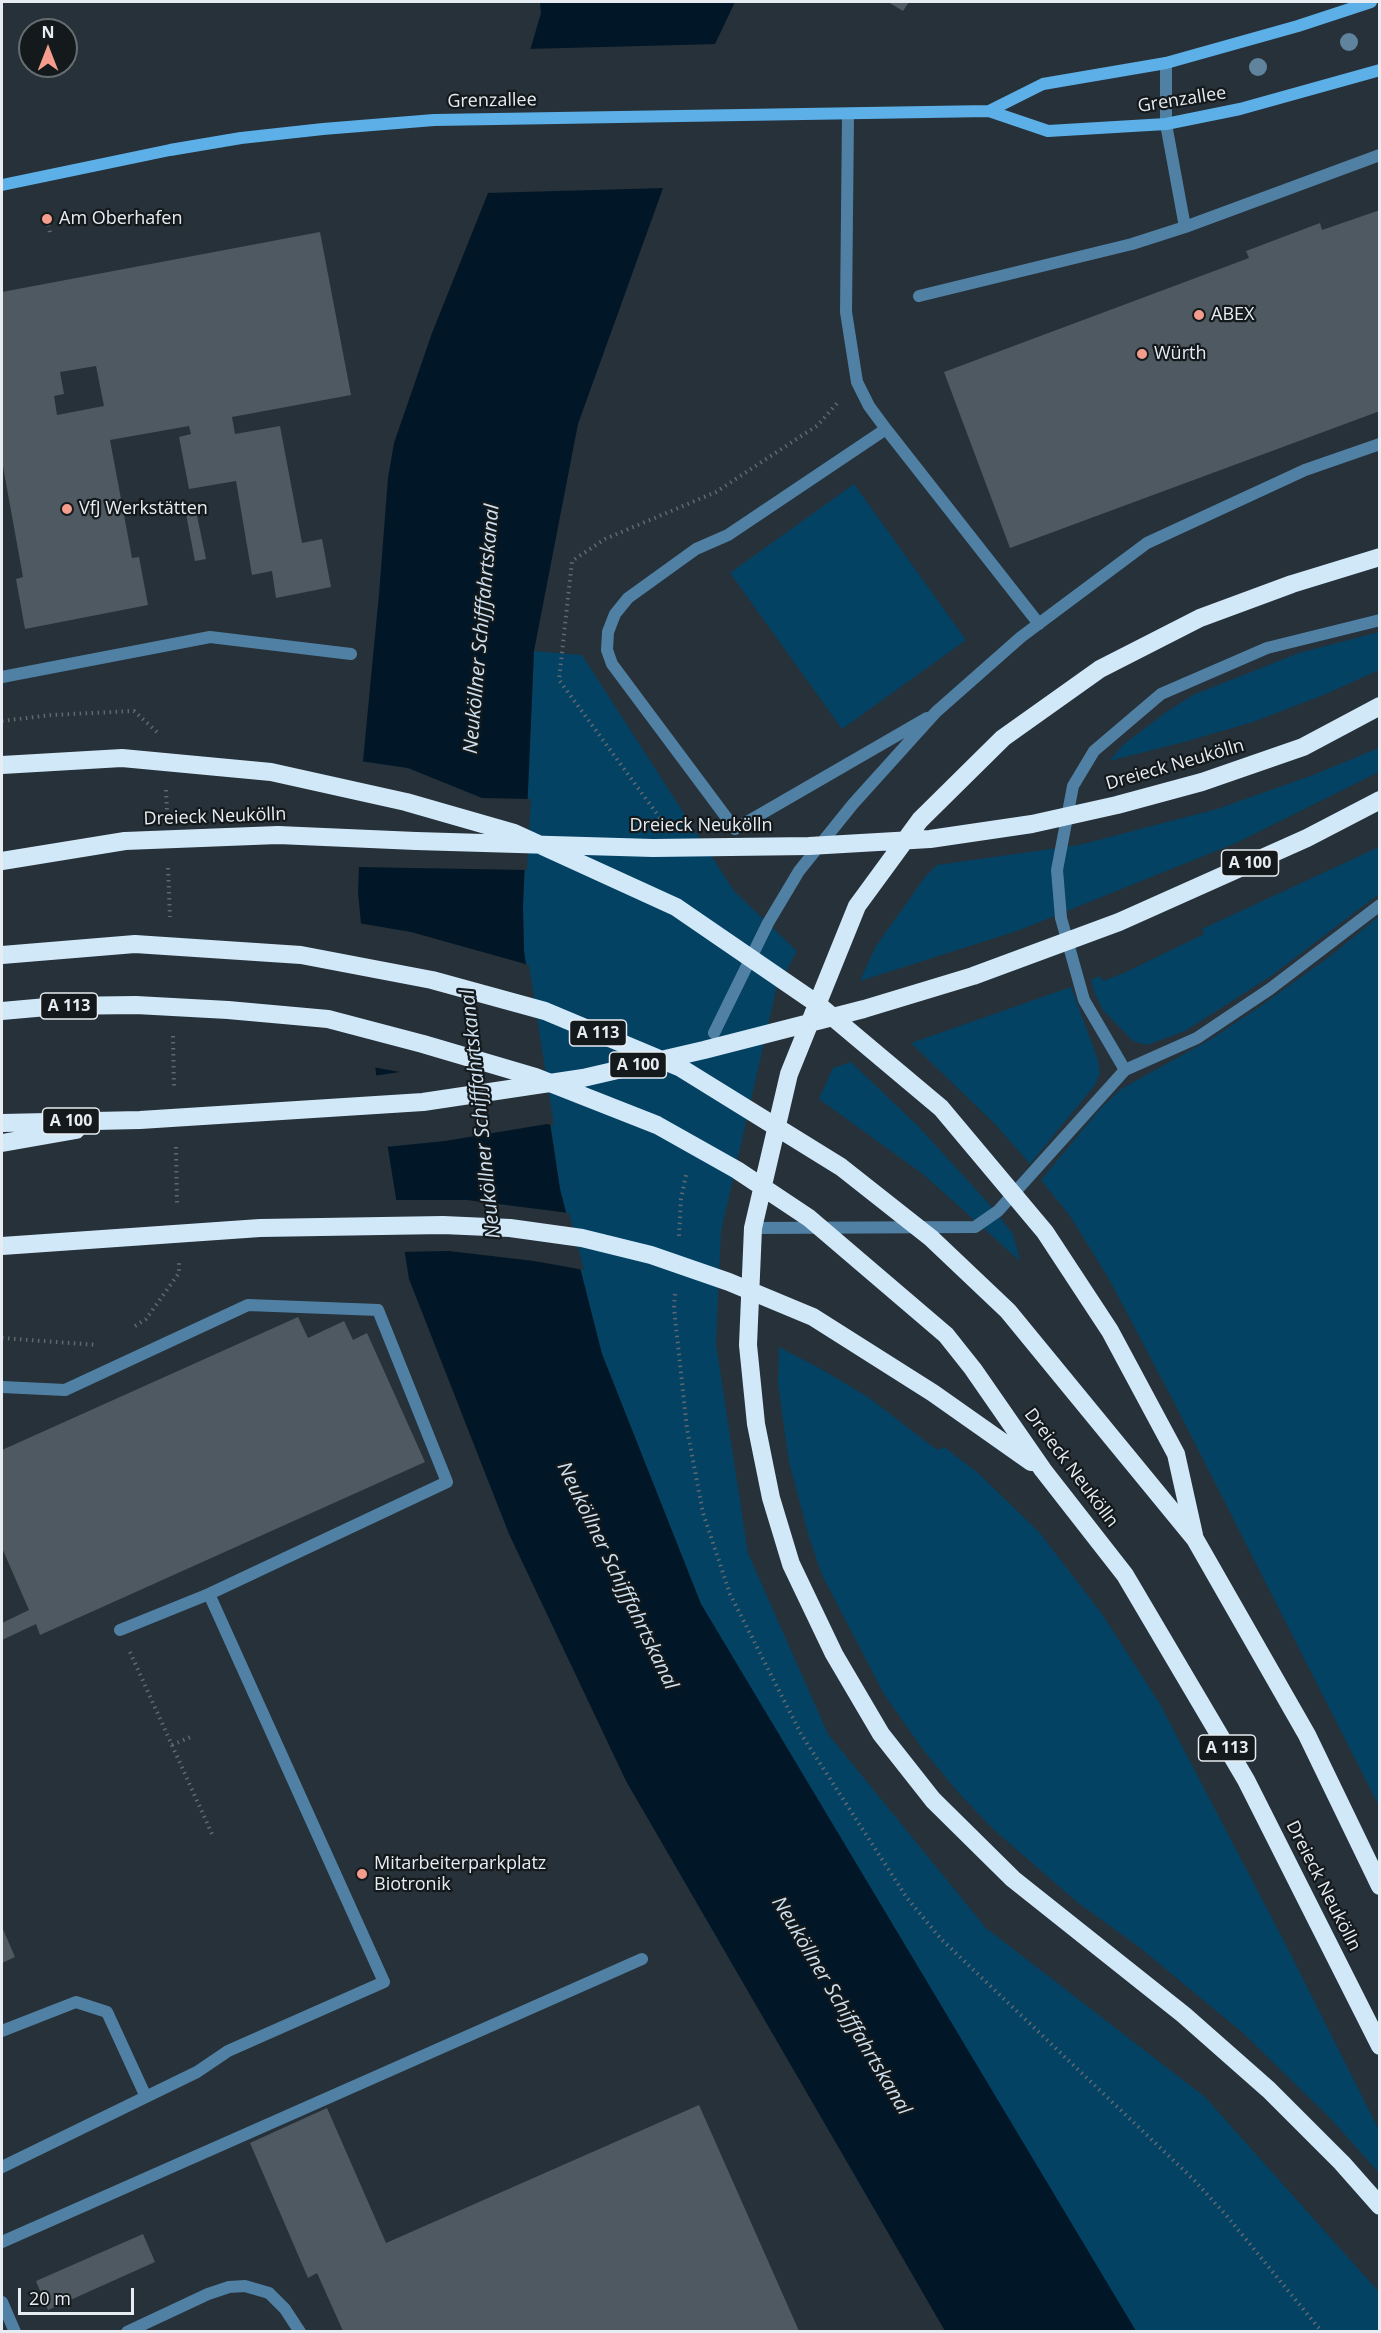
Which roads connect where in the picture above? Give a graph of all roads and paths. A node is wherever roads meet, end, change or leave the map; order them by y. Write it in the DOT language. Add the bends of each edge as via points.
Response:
graph roads {
  1 [pos="1371,2"];
  2 [pos="1166,63"];
  3 [pos="1380,70"];
  4 [pos="989,111"];
  5 [pos="848,115"];
  6 [pos="1166,123"];
  7 [pos="1380,155"];
  8 [pos="2,185"];
  9 [pos="46,219"];
  10 [pos="1185,227"];
  11 [pos="50,233"];
  12 [pos="919,296"];
  13 [pos="857,382"];
  14 [pos="885,429"];
  15 [pos="1380,444"];
  16 [pos="1380,557"];
  17 [pos="1380,621"];
  18 [pos="1039,624"];
  19 [pos="351,654"];
  20 [pos="2,677"];
  21 [pos="559,680"];
  22 [pos="1380,706"];
  23 [pos="936,712"];
  24 [pos="2,765"];
  25 [pos="1380,800"];
  26 [pos="2,861"];
  27 [pos="1380,905"];
  28 [pos="2,956"];
  29 [pos="2,1011"];
  30 [pos="714,1033"];
  31 [pos="1125,1070"];
  32 [pos="140,1120"];
  33 [pos="2,1123"];
  34 [pos="2,1143"];
  35 [pos="753,1228"];
  36 [pos="2,1246"];
  37 [pos="2,1387"];
  38 [pos="1043,1470"];
  39 [pos="1195,1539"];
  40 [pos="209,1594"];
  41 [pos="730,1594"];
  42 [pos="120,1630"];
  43 [pos="193,1736"];
  44 [pos="172,1745"];
  45 [pos="212,1834"];
  46 [pos="1380,1886"];
  47 [pos="642,1959"];
  48 [pos="2,2031"];
  49 [pos="1380,2046"];
  50 [pos="146,2097"];
  51 [pos="2,2167"];
  52 [pos="1380,2205"];
  53 [pos="2,2242"];
  54 [pos="2,2302"];
  55 [pos="15,2331"];
  56 [pos="127,2331"];
  57 [pos="300,2331"];
  58 [pos="1322,2331"];
  1 -- 2 [label="main road, Grenzallee"];
  2 -- 4 [label="main road, Grenzallee" via="1043,84"];
  2 -- 6 [label="lane"];
  3 -- 6 [label="main road, Grenzallee" via="1240,110"];
  4 -- 5 [label="main road, Grenzallee"];
  4 -- 6 [label="main road, Grenzallee" via="1048,130"];
  5 -- 8 [label="main road, Grenzallee" via="434,120 323,129 170,150"];
  5 -- 13 [label="lane" via="846,312"];
  6 -- 10 [label="lane"];
  7 -- 10 [label="lane"];
  9 -- 11 [label="path"];
  10 -- 12 [label="lane" via="1132,244"];
  13 -- 14 [label="lane"];
  13 -- 21 [label="path" via="818,425 716,492 605,539 573,561"];
  14 -- 18 [label="lane"];
  14 -- 23 [label="lane" via="728,535 696,549 628,598 615,614 607,650 612,664 735,829"];
  15 -- 18 [label="lane" via="1305,470 1147,543"];
  16 -- 35 [label="highway" via="1200,618 1100,669 1003,738 920,820 857,906 789,1074"];
  17 -- 31 [label="lane" via="1267,648 1161,694 1094,750 1073,786 1057,870 1061,918 1084,1000"];
  18 -- 23 [label="lane"];
  19 -- 20 [label="lane" via="210,637"];
  22 -- 26 [label="highway, Dreieck Neukölln" via="1303,747 1202,782 1032,824 930,839 653,848 278,835 125,841"];
  23 -- 30 [label="lane" via="853,804 799,872 768,923"];
  24 -- 39 [label="highway" via="122,758 271,772 406,802 514,833 676,907 816,1003 941,1107 1045,1232 1110,1331 1176,1454"];
  25 -- 32 [label="highway, A 100" via="1307,838 1119,922 973,976 864,1009 584,1078 423,1102"];
  27 -- 31 [label="lane" via="1270,989 1197,1038"];
  28 -- 39 [label="highway, A 113" via="135,944 300,955 432,980 545,1011 681,1068 841,1167 931,1238 1008,1311"];
  29 -- 38 [label="highway, Dreieck Neukölln / A 113" via="136,1005 328,1019 535,1077 657,1125 737,1170 809,1218 946,1335"];
  31 -- 35 [label="lane" via="998,1211 975,1227"];
  32 -- 33 [label="highway, A 100"];
  32 -- 34 [label="highway"];
  35 -- 52 [label="highway" via="748,1345 756,1424 771,1498 791,1564 834,1654 881,1734 933,1800 1012,1879 1184,2015 1260,2082"];
  36 -- 38 [label="highway" via="260,1228 443,1225 510,1228 582,1238 651,1255 813,1317 933,1393"];
  37 -- 40 [label="lane" via="65,1390 248,1305 378,1310 447,1482"];
  38 -- 49 [label="highway, Dreieck Neukölln / A 113" via="1125,1575 1246,1780"];
  39 -- 46 [label="highway, A 113" via="1307,1734"];
  40 -- 42 [label="lane"];
  40 -- 50 [label="lane" via="384,1982 228,2051 197,2072"];
  41 -- 58 [label="path" via="801,1734 907,1898 941,1939 1193,2179"];
  42 -- 44 [label="path"];
  43 -- 44 [label="path"];
  44 -- 45 [label="path"];
  47 -- 53 [label="lane"];
  48 -- 50 [label="lane" via="76,2002 107,2012"];
  50 -- 51 [label="lane"];
  54 -- 55 [label="lane"];
  56 -- 57 [label="lane" via="218,2290 245,2286 269,2293"];
}
